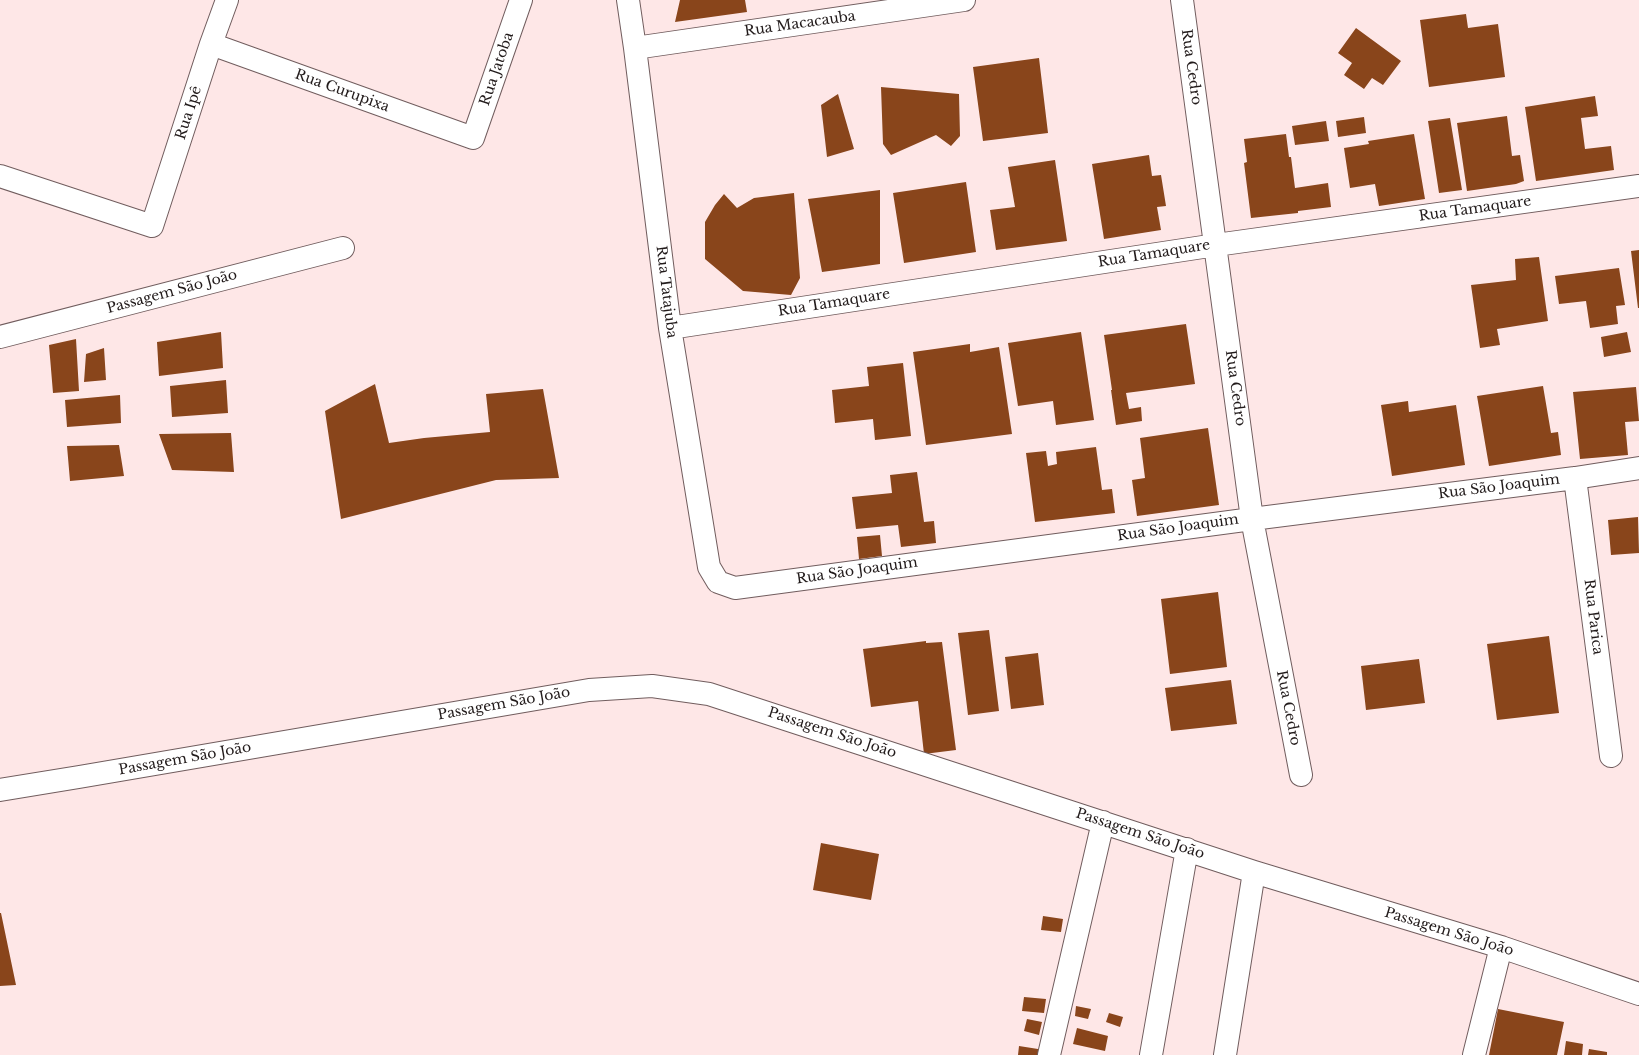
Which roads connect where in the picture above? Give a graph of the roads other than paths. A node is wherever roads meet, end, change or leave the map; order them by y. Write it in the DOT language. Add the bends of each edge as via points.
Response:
graph roads {
  1 [pos="228,0"];
  2 [pos="521,0"];
  3 [pos="628,0"];
  4 [pos="964,0"];
  5 [pos="1182,0"];
  6 [pos="211,44"];
  7 [pos="635,48"];
  8 [pos="473,138"];
  9 [pos="0,176"];
  10 [pos="1639,186"];
  11 [pos="1216,245"];
  12 [pos="343,248"];
  13 [pos="670,328"];
  14 [pos="0,337"];
  15 [pos="1639,468"];
  16 [pos="1575,478"];
  17 [pos="1252,518"];
  18 [pos="718,582"];
  19 [pos="1611,756"];
  20 [pos="1301,775"];
  21 [pos="0,790"];
  22 [pos="1103,822"];
  23 [pos="1187,849"];
  24 [pos="1254,872"];
  25 [pos="1501,947"];
  26 [pos="1639,994"];
  27 [pos="1050,1055"];
  28 [pos="1151,1055"];
  29 [pos="1225,1055"];
  30 [pos="1474,1055"];
  1 -- 6 [label="street, Rua Ipê"];
  2 -- 8 [label="street, Rua Jatoba"];
  3 -- 7 [label="street, Rua Tatajuba"];
  4 -- 7 [label="street, Rua Macacauba"];
  5 -- 11 [label="street, Rua Cedro"];
  6 -- 8 [label="street, Rua Curupixa"];
  6 -- 9 [label="street, Rua Ipê" via="152,226"];
  7 -- 13 [label="street, Rua Tatajuba"];
  10 -- 11 [label="street, Rua Tamaquare"];
  11 -- 13 [label="street, Rua Tamaquare"];
  11 -- 17 [label="street, Rua Cedro"];
  12 -- 14 [label="street, Passagem São João"];
  13 -- 18 [label="street, Rua Tatajuba" via="709,567"];
  15 -- 16 [label="street, Rua São Joaquim"];
  16 -- 17 [label="street, Rua São Joaquim"];
  16 -- 19 [label="street, Rua Parica"];
  17 -- 18 [label="street, Rua São Joaquim" via="735,588"];
  17 -- 20 [label="street, Rua Cedro"];
  21 -- 22 [label="street, Passagem São João" via="589,690 652,686 709,694"];
  22 -- 23 [label="street, Passagem São João"];
  22 -- 27 [label="street"];
  23 -- 24 [label="street, Passagem São João"];
  23 -- 28 [label="street"];
  24 -- 25 [label="street, Passagem São João"];
  24 -- 29 [label="street"];
  25 -- 26 [label="street, Passagem São João"];
  25 -- 30 [label="street"];
}
